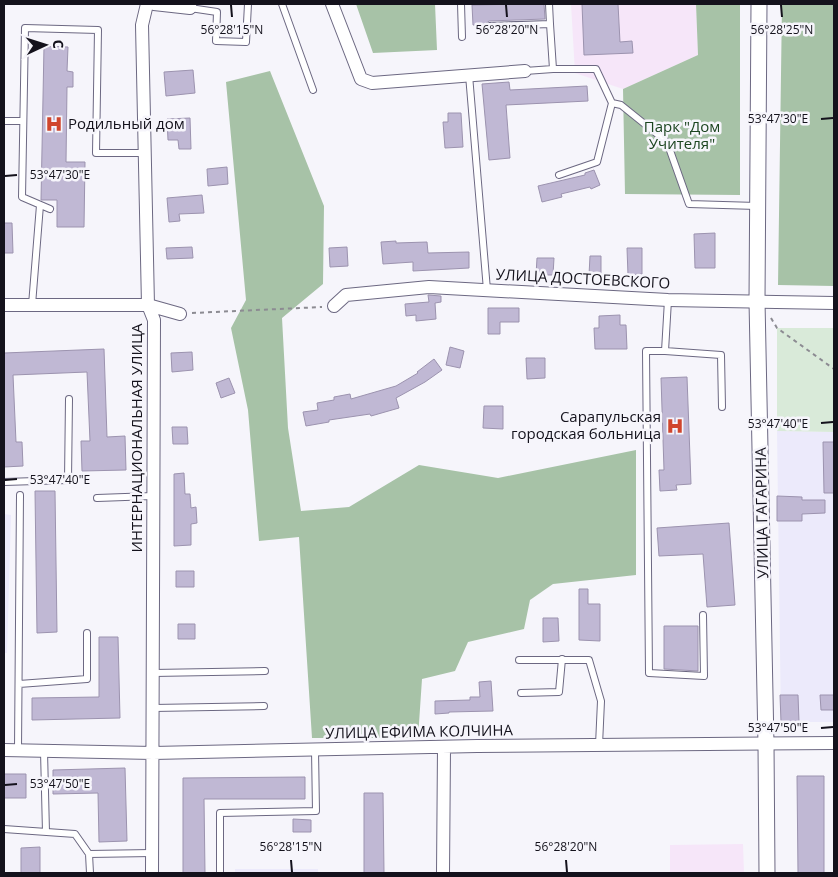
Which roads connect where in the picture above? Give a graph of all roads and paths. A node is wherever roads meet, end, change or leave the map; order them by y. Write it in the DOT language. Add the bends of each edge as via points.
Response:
graph roads {
  1 [pos="147,4"];
  2 [pos="154,4"];
  3 [pos="248,4"];
  4 [pos="282,4"];
  5 [pos="332,4"];
  6 [pos="461,4"];
  7 [pos="549,4"];
  8 [pos="759,4"];
  9 [pos="190,6"];
  10 [pos="550,24"];
  11 [pos="489,26"];
  12 [pos="462,37"];
  13 [pos="553,69"];
  14 [pos="525,71"];
  15 [pos="469,74"];
  16 [pos="313,90"];
  17 [pos="612,103"];
  18 [pos="4,121"];
  19 [pos="23,121"];
  20 [pos="144,153"];
  21 [pos="559,175"];
  22 [pos="40,205"];
  23 [pos="757,206"];
  24 [pos="50,210"];
  25 [pos="487,290"];
  26 [pos="668,300"];
  27 [pos="757,301"];
  28 [pos="834,303"];
  29 [pos="4,305"];
  30 [pos="32,305"];
  31 [pos="148,305"];
  32 [pos="334,306"];
  33 [pos="180,314"];
  34 [pos="771,318"];
  35 [pos="665,351"];
  36 [pos="834,369"];
  37 [pos="69,399"];
  38 [pos="722,407"];
  39 [pos="4,482"];
  40 [pos="20,495"];
  41 [pos="153,496"];
  42 [pos="97,498"];
  43 [pos="703,615"];
  44 [pos="87,634"];
  45 [pos="562,659"];
  46 [pos="519,660"];
  47 [pos="265,671"];
  48 [pos="154,673"];
  49 [pos="19,684"];
  50 [pos="520,693"];
  51 [pos="264,706"];
  52 [pos="153,708"];
  53 [pos="834,743"];
  54 [pos="766,744"];
  55 [pos="600,746"];
  56 [pos="444,748"];
  57 [pos="4,750"];
  58 [pos="18,750"];
  59 [pos="315,750"];
  60 [pos="44,751"];
  61 [pos="153,753"];
  62 [pos="4,829"];
  63 [pos="46,832"];
  64 [pos="152,853"];
  65 [pos="89,854"];
  66 [pos="90,873"];
  67 [pos="152,873"];
  68 [pos="220,873"];
  69 [pos="443,873"];
  70 [pos="767,873"];
  1 -- 20 [label="street, ИНТЕРНАЦИОНАЛЬНАЯ УЛИЦА" via="142,24"];
  2 -- 9 [label="street"];
  3 -- 9 [label="lane" via="246,42 216,40 217,12"];
  4 -- 16 [label="lane"];
  5 -- 15 [label="street" via="361,79 372,83"];
  6 -- 12 [label="lane"];
  7 -- 10 [label="lane"];
  8 -- 23 [label="street, УЛИЦА ГАГАРИНА"];
  10 -- 11 [label="lane"];
  10 -- 13 [label="lane"];
  13 -- 14 [label="lane"];
  13 -- 17 [label="lane" via="596,69"];
  14 -- 15 [label="street"];
  15 -- 25 [label="lane"];
  17 -- 21 [label="lane" via="597,162"];
  17 -- 23 [label="lane" via="621,105 667,142 689,204"];
  18 -- 19 [label="lane"];
  19 -- 20 [label="lane" via="25,28 98,30 96,152"];
  19 -- 22 [label="lane" via="22,197"];
  20 -- 31 [label="street, ИНТЕРНАЦИОНАЛЬНАЯ УЛИЦА"];
  22 -- 24 [label="lane"];
  22 -- 30 [label="lane"];
  23 -- 27 [label="street, УЛИЦА ГАГАРИНА"];
  25 -- 26 [label="street, УЛИЦА ДОСТОЕВСКОГО"];
  25 -- 32 [label="street, УЛИЦА ДОСТОЕВСКОГО" via="429,288 346,295"];
  26 -- 27 [label="street, УЛИЦА ДОСТОЕВСКОГО"];
  26 -- 35 [label="lane"];
  27 -- 28 [label="street, УЛИЦА ДОСТОЕВСКОГО"];
  27 -- 54 [label="street, УЛИЦА ГАГАРИНА"];
  29 -- 30 [label="street"];
  30 -- 31 [label="street"];
  31 -- 33 [label="street"];
  31 -- 41 [label="street, ИНТЕРНАЦИОНАЛЬНАЯ УЛИЦА" via="154,320"];
  32 -- 33 [label="path"];
  34 -- 36 [label="path" via="777,328"];
  35 -- 38 [label="lane" via="721,355"];
  35 -- 43 [label="lane" via="646,351 649,673 704,676"];
  37 -- 39 [label="lane" via="68,480"];
  40 -- 49 [label="lane"];
  41 -- 42 [label="lane"];
  41 -- 48 [label="street, ИНТЕРНАЦИОНАЛЬНАЯ УЛИЦА"];
  44 -- 49 [label="lane" via="87,679"];
  45 -- 46 [label="lane"];
  45 -- 50 [label="lane" via="560,692"];
  45 -- 55 [label="lane" via="589,660 601,701"];
  47 -- 48 [label="lane"];
  48 -- 52 [label="street, ИНТЕРНАЦИОНАЛЬНАЯ УЛИЦА"];
  49 -- 58 [label="lane"];
  51 -- 52 [label="lane"];
  52 -- 61 [label="street, ИНТЕРНАЦИОНАЛЬНАЯ УЛИЦА"];
  53 -- 54 [label="street, УЛИЦА ЕФИМА КОЛЧИНА"];
  54 -- 55 [label="street, УЛИЦА ЕФИМА КОЛЧИНА"];
  54 -- 70 [label="street, УЛИЦА ГАГАРИНА"];
  55 -- 56 [label="street, УЛИЦА ЕФИМА КОЛЧИНА"];
  56 -- 59 [label="street, УЛИЦА ЕФИМА КОЛЧИНА"];
  56 -- 69 [label="street"];
  57 -- 58 [label="street, УЛИЦА ЕФИМА КОЛЧИНА"];
  58 -- 60 [label="street, УЛИЦА ЕФИМА КОЛЧИНА"];
  59 -- 61 [label="street, УЛИЦА ЕФИМА КОЛЧИНА"];
  59 -- 68 [label="lane" via="316,812 220,813"];
  60 -- 61 [label="street, УЛИЦА ЕФИМА КОЛЧИНА"];
  60 -- 63 [label="lane"];
  61 -- 64 [label="street, ИНТЕРНАЦИОНАЛЬНАЯ УЛИЦА"];
  62 -- 63 [label="lane"];
  63 -- 65 [label="lane" via="75,834"];
  64 -- 65 [label="lane"];
  64 -- 67 [label="street, ИНТЕРНАЦИОНАЛЬНАЯ УЛИЦА"];
  65 -- 66 [label="lane"];
}
